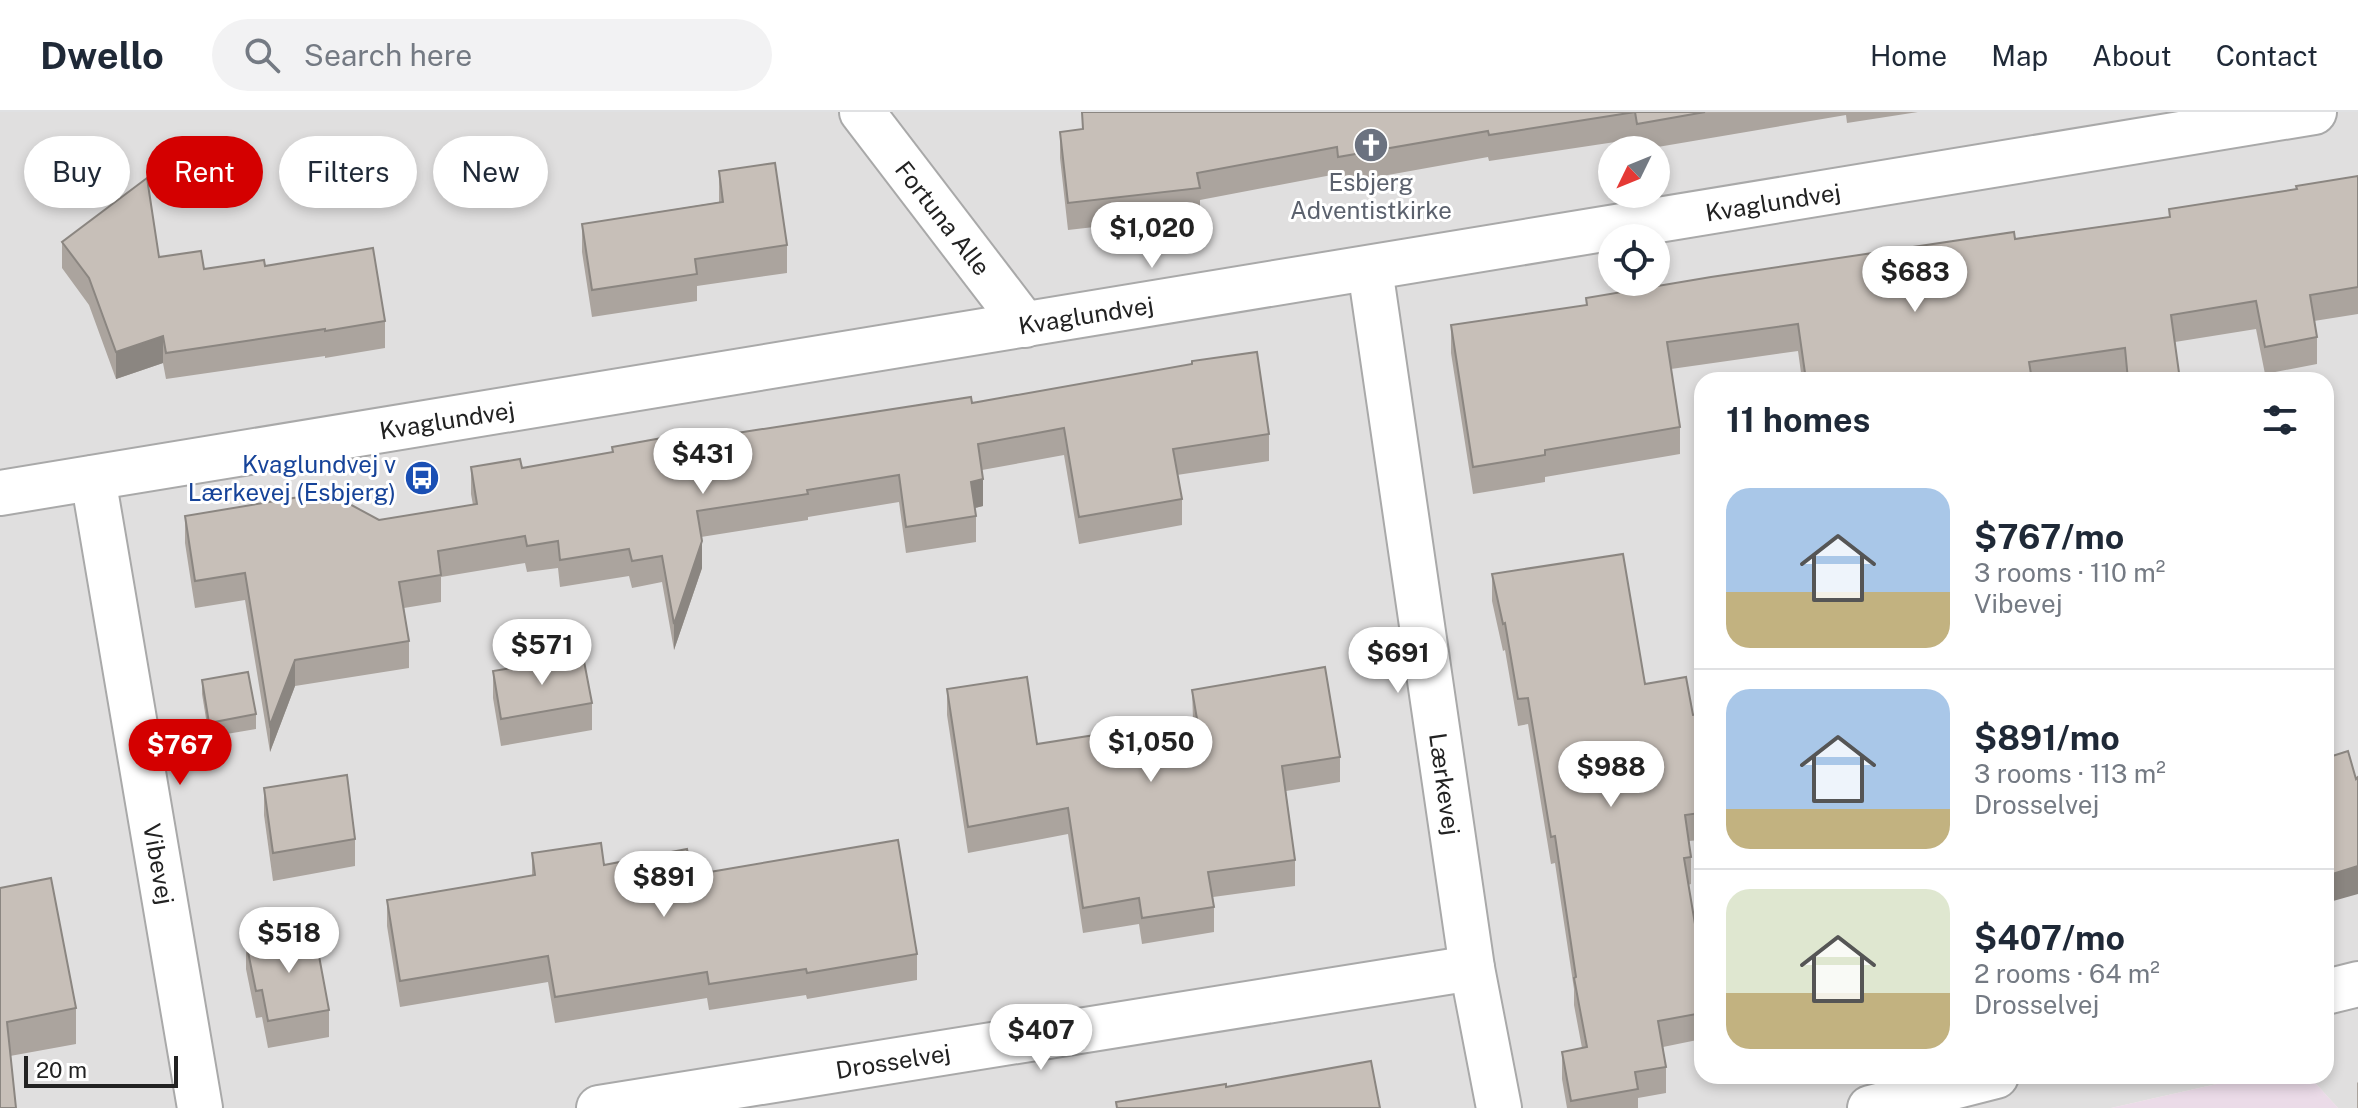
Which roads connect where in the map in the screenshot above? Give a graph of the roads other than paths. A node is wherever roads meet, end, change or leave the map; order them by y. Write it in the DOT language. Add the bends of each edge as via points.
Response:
graph roads {
  1 [pos="862,112"];
  2 [pos="2314,112"];
  3 [pos="2231,118"];
  4 [pos="1370,269"];
  5 [pos="1025,325"];
  6 [pos="93,478"];
  7 [pos="0,493"];
  8 [pos="1472,968"];
  9 [pos="2358,984"];
  10 [pos="2334,990"];
  11 [pos="1964,1084"];
  12 [pos="200,1108"];
  13 [pos="599,1108"];
  14 [pos="1499,1108"];
  15 [pos="1870,1108"];
  1 -- 5 [label="street, Fortuna Alle"];
  2 -- 3 [label="street, Kvaglundvej"];
  3 -- 4 [label="street, Kvaglundvej"];
  4 -- 5 [label="street, Kvaglundvej"];
  4 -- 8 [label="street, Lærkevej"];
  5 -- 6 [label="street, Kvaglundvej"];
  6 -- 7 [label="street, Kvaglundvej"];
  6 -- 12 [label="street, Vibevej"];
  8 -- 13 [label="street, Drosselvej"];
  8 -- 14 [label="street, Lærkevej"];
  9 -- 10 [label="street"];
  11 -- 15 [label="street"];
}
